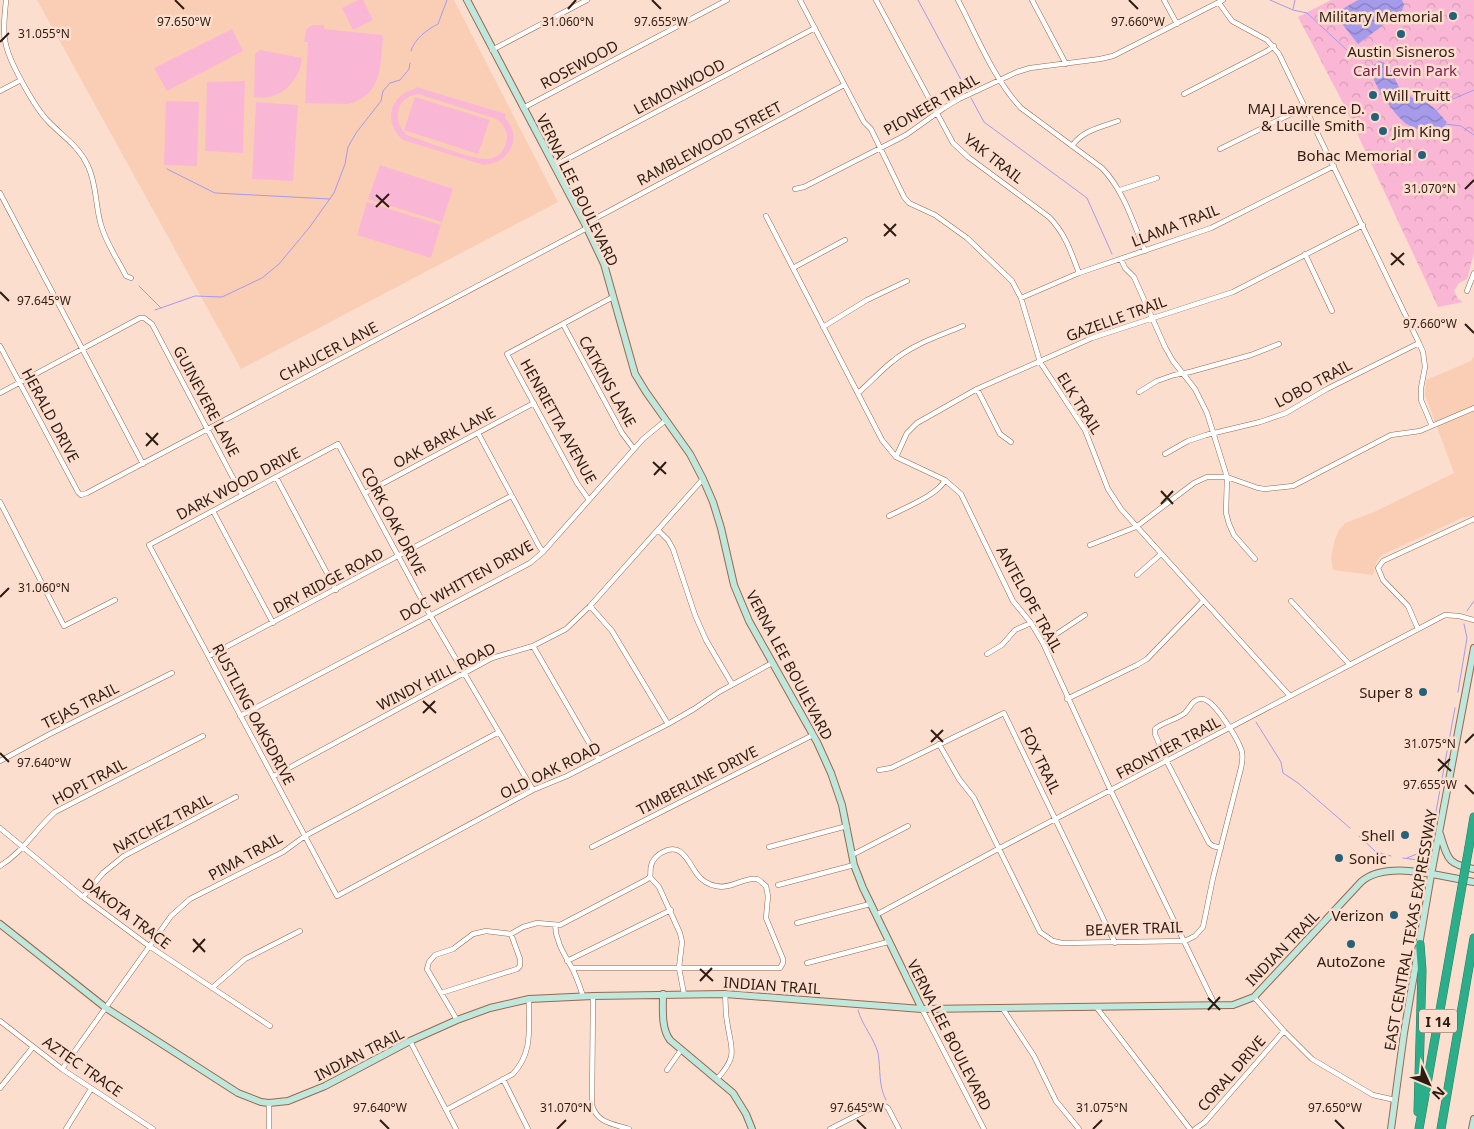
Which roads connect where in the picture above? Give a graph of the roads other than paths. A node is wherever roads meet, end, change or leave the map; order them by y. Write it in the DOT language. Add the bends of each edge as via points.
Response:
graph roads {
  1 [pos="6,0"];
  2 [pos="467,0"];
  3 [pos="587,0"];
  4 [pos="726,0"];
  5 [pos="800,0"];
  6 [pos="876,0"];
  7 [pos="958,0"];
  8 [pos="1032,0"];
  9 [pos="1164,0"];
  10 [pos="1221,2"];
  11 [pos="1177,24"];
  12 [pos="815,28"];
  13 [pos="1274,46"];
  14 [pos="492,50"];
  15 [pos="1066,64"];
  16 [pos="22,80"];
  17 [pos="999,80"];
  18 [pos="844,85"];
  19 [pos="0,91"];
  20 [pos="1184,94"];
  21 [pos="1305,107"];
  22 [pos="523,108"];
  23 [pos="936,114"];
  24 [pos="1118,121"];
  25 [pos="1072,146"];
  26 [pos="879,149"];
  27 [pos="1220,149"];
  28 [pos="554,166"];
  29 [pos="1334,166"];
  30 [pos="1157,178"];
  31 [pos="795,189"];
  32 [pos="1120,190"];
  33 [pos="0,193"];
  34 [pos="766,216"];
  35 [pos="1362,225"];
  36 [pos="586,226"];
  37 [pos="845,240"];
  38 [pos="1145,251"];
  39 [pos="1306,254"];
  40 [pos="1121,259"];
  41 [pos="793,268"];
  42 [pos="1079,272"];
  43 [pos="1474,273"];
  44 [pos="131,278"];
  45 [pos="907,281"];
  46 [pos="1468,291"];
  47 [pos="613,297"];
  48 [pos="1021,298"];
  49 [pos="1332,311"];
  50 [pos="1151,318"];
  51 [pos="563,324"];
  52 [pos="963,326"];
  53 [pos="823,327"];
  54 [pos="1419,343"];
  55 [pos="1279,344"];
  56 [pos="0,346"];
  57 [pos="83,349"];
  58 [pos="1040,362"];
  59 [pos="1183,373"];
  60 [pos="20,383"];
  61 [pos="977,389"];
  62 [pos="1139,392"];
  63 [pos="0,393"];
  64 [pos="858,393"];
  65 [pos="534,403"];
  66 [pos="1474,408"];
  67 [pos="666,420"];
  68 [pos="1432,426"];
  69 [pos="208,429"];
  70 [pos="478,433"];
  71 [pos="1214,434"];
  72 [pos="1011,442"];
  73 [pos="338,444"];
  74 [pos="634,449"];
  75 [pos="1165,454"];
  76 [pos="896,457"];
  77 [pos="143,464"];
  78 [pos="276,477"];
  79 [pos="1227,477"];
  80 [pos="703,479"];
  81 [pos="945,480"];
  82 [pos="365,494"];
  83 [pos="81,495"];
  84 [pos="242,495"];
  85 [pos="511,496"];
  86 [pos="589,500"];
  87 [pos="0,502"];
  88 [pos="213,511"];
  89 [pos="889,516"];
  90 [pos="1474,519"];
  91 [pos="1136,527"];
  92 [pos="658,530"];
  93 [pos="149,545"];
  94 [pos="1090,545"];
  95 [pos="543,552"];
  96 [pos="1161,554"];
  97 [pos="398,557"];
  98 [pos="1255,559"];
  99 [pos="1137,575"];
  100 [pos="336,590"];
  101 [pos="115,600"];
  102 [pos="1203,601"];
  103 [pos="1291,601"];
  104 [pos="590,606"];
  105 [pos="430,615"];
  106 [pos="1085,615"];
  107 [pos="1474,620"];
  108 [pos="273,623"];
  109 [pos="1031,623"];
  110 [pos="1418,629"];
  111 [pos="1043,643"];
  112 [pos="533,646"];
  113 [pos="1474,648"];
  114 [pos="988,654"];
  115 [pos="209,656"];
  116 [pos="772,663"];
  117 [pos="1350,665"];
  118 [pos="172,673"];
  119 [pos="465,674"];
  120 [pos="732,684"];
  121 [pos="1290,696"];
  122 [pos="1068,699"];
  123 [pos="240,716"];
  124 [pos="668,724"];
  125 [pos="1230,728"];
  126 [pos="499,732"];
  127 [pos="813,735"];
  128 [pos="203,736"];
  129 [pos="939,744"];
  130 [pos="599,760"];
  131 [pos="0,761"];
  132 [pos="1167,762"];
  133 [pos="879,770"];
  134 [pos="274,776"];
  135 [pos="533,790"];
  136 [pos="1111,791"];
  137 [pos="236,797"];
  138 [pos="1474,817"];
  139 [pos="1056,820"];
  140 [pos="846,826"];
  141 [pos="908,826"];
  142 [pos="0,828"];
  143 [pos="1440,833"];
  144 [pos="306,836"];
  145 [pos="24,847"];
  146 [pos="592,847"];
  147 [pos="769,847"];
  148 [pos="1220,848"];
  149 [pos="998,849"];
  150 [pos="852,856"];
  151 [pos="854,865"];
  152 [pos="0,866"];
  153 [pos="1474,869"];
  154 [pos="1431,875"];
  155 [pos="650,877"];
  156 [pos="1474,882"];
  157 [pos="778,885"];
  158 [pos="337,896"];
  159 [pos="83,897"];
  160 [pos="870,904"];
  161 [pos="670,910"];
  162 [pos="876,915"];
  163 [pos="797,923"];
  164 [pos="0,924"];
  165 [pos="555,925"];
  166 [pos="300,931"];
  167 [pos="510,934"];
  168 [pos="1474,938"];
  169 [pos="1185,941"];
  170 [pos="888,942"];
  171 [pos="1115,943"];
  172 [pos="1420,944"];
  173 [pos="149,946"];
  174 [pos="567,961"];
  175 [pos="807,963"];
  176 [pos="572,968"];
  177 [pos="679,968"];
  178 [pos="212,988"];
  179 [pos="441,993"];
  180 [pos="663,994"];
  181 [pos="684,994"];
  182 [pos="725,994"];
  183 [pos="584,996"];
  184 [pos="593,996"];
  185 [pos="1254,997"];
  186 [pos="528,999"];
  187 [pos="1215,1005"];
  188 [pos="106,1008"];
  189 [pos="1097,1008"];
  190 [pos="922,1009"];
  191 [pos="1002,1009"];
  192 [pos="457,1020"];
  193 [pos="0,1021"];
  194 [pos="270,1026"];
  195 [pos="1284,1031"];
  196 [pos="410,1041"];
  197 [pos="33,1047"];
  198 [pos="681,1050"];
  199 [pos="62,1069"];
  200 [pos="667,1070"];
  201 [pos="503,1079"];
  202 [pos="717,1079"];
  203 [pos="0,1088"];
  204 [pos="91,1089"];
  205 [pos="1395,1100"];
  206 [pos="269,1103"];
  207 [pos="446,1110"];
  208 [pos="1474,1119"];
  209 [pos="66,1129"];
  210 [pos="153,1129"];
  211 [pos="269,1129"];
  212 [pos="456,1129"];
  213 [pos="528,1129"];
  214 [pos="629,1129"];
  215 [pos="752,1129"];
  216 [pos="830,1129"];
  217 [pos="898,1129"];
  218 [pos="984,1129"];
  219 [pos="1078,1129"];
  220 [pos="1190,1129"];
  221 [pos="1196,1129"];
  222 [pos="1391,1129"];
  223 [pos="1419,1129"];
  224 [pos="1442,1129"];
  225 [pos="1472,1129"];
  1 -- 16 [label="street" via="5,44"];
  2 -- 14 [label="street, VERNA LEE BOULEVARD"];
  3 -- 14 [label="street"];
  4 -- 22 [label="street, ROSEWOOD"];
  5 -- 12 [label="street, ELK TRAIL"];
  6 -- 23 [label="street, YAK TRAIL"];
  7 -- 17 [label="street"];
  8 -- 15 [label="street"];
  9 -- 11 [label="street"];
  10 -- 11 [label="street, PIONEER TRAIL"];
  10 -- 13 [label="street" via="1232,21"];
  11 -- 15 [label="street, PIONEER TRAIL" via="1113,56"];
  12 -- 18 [label="street, ELK TRAIL"];
  12 -- 28 [label="street, LEMONWOOD"];
  13 -- 20 [label="street"];
  13 -- 21 [label="street"];
  14 -- 22 [label="street, VERNA LEE BOULEVARD"];
  15 -- 17 [label="street, PIONEER TRAIL" via="1030,68"];
  16 -- 19 [label="street"];
  16 -- 44 [label="street" via="42,116 76,146 88,166 95,185 101,227 126,276"];
  17 -- 23 [label="street, PIONEER TRAIL"];
  17 -- 25 [label="street" via="1021,108"];
  18 -- 26 [label="street, ELK TRAIL" via="871,129"];
  18 -- 36 [label="street, RAMBLEWOOD STREET"];
  21 -- 27 [label="street"];
  21 -- 29 [label="street"];
  22 -- 28 [label="street, VERNA LEE BOULEVARD"];
  23 -- 26 [label="street, PIONEER TRAIL"];
  23 -- 42 [label="street, YAK TRAIL" via="953,143 968,158 1057,226"];
  24 -- 25 [label="street" via="1086,132"];
  25 -- 32 [label="street" via="1102,168"];
  26 -- 31 [label="street, PIONEER TRAIL"];
  26 -- 48 [label="street, ELK TRAIL" via="909,203 934,215 967,238 1006,274"];
  28 -- 36 [label="street, VERNA LEE BOULEVARD"];
  29 -- 35 [label="street"];
  29 -- 38 [label="street, LLAMA TRAIL" via="1211,228"];
  30 -- 32 [label="street"];
  32 -- 38 [label="street"];
  33 -- 57 [label="street"];
  34 -- 41 [label="street, ANTELOPE TRAIL"];
  35 -- 39 [label="street, GAZELLE TRAIL"];
  35 -- 54 [label="street"];
  36 -- 47 [label="street, VERNA LEE BOULEVARD" via="604,264"];
  36 -- 69 [label="street, CHAUCER LANE"];
  37 -- 41 [label="street"];
  38 -- 40 [label="street, LLAMA TRAIL"];
  39 -- 49 [label="street"];
  39 -- 50 [label="street, GAZELLE TRAIL" via="1233,292"];
  40 -- 42 [label="street, LLAMA TRAIL"];
  40 -- 50 [label="street" via="1134,277"];
  41 -- 53 [label="street, ANTELOPE TRAIL"];
  42 -- 48 [label="street, LLAMA TRAIL"];
  43 -- 46 [label="street"];
  45 -- 53 [label="street" via="867,300"];
  47 -- 51 [label="street, HENRIETTA AVENUE"];
  47 -- 67 [label="street, VERNA LEE BOULEVARD" via="635,374"];
  48 -- 58 [label="street, ELK TRAIL"];
  50 -- 58 [label="street, GAZELLE TRAIL" via="1092,338"];
  50 -- 59 [label="street"];
  51 -- 65 [label="street, HENRIETTA AVENUE" via="507,354"];
  51 -- 74 [label="street, CATKINS LANE" via="622,433"];
  52 -- 64 [label="street" via="906,351"];
  53 -- 64 [label="street, ANTELOPE TRAIL"];
  54 -- 68 [label="street" via="1424,367 1421,400"];
  54 -- 71 [label="street, LOBO TRAIL" via="1326,389 1286,413"];
  55 -- 59 [label="street"];
  56 -- 60 [label="street, HERALD DRIVE"];
  57 -- 60 [label="street"];
  57 -- 69 [label="street, GUINEVERE LANE" via="140,318 148,320"];
  57 -- 77 [label="street"];
  58 -- 61 [label="street, GAZELLE TRAIL"];
  58 -- 91 [label="street, ELK TRAIL" via="1085,430 1113,498"];
  59 -- 62 [label="street" via="1157,381"];
  59 -- 71 [label="street" via="1201,398"];
  60 -- 63 [label="street"];
  60 -- 83 [label="street, HERALD DRIVE"];
  61 -- 72 [label="street" via="1000,434"];
  61 -- 76 [label="street, GAZELLE TRAIL" via="917,423 907,433"];
  64 -- 76 [label="street, ANTELOPE TRAIL" via="882,440"];
  65 -- 70 [label="street, OAK BARK LANE"];
  65 -- 86 [label="street, HENRIETTA AVENUE"];
  66 -- 68 [label="street"];
  67 -- 74 [label="street, DOC WHITTEN DRIVE"];
  67 -- 80 [label="street, VERNA LEE BOULEVARD"];
  68 -- 79 [label="street" via="1391,436 1285,488 1258,488"];
  69 -- 77 [label="street, CHAUCER LANE"];
  69 -- 84 [label="street, GUINEVERE LANE"];
  70 -- 82 [label="street, OAK BARK LANE"];
  70 -- 85 [label="street"];
  71 -- 75 [label="street, LOBO TRAIL"];
  71 -- 79 [label="street"];
  73 -- 78 [label="street, DARK WOOD DRIVE"];
  73 -- 82 [label="street, CORK OAK DRIVE"];
  74 -- 86 [label="street, DOC WHITTEN DRIVE"];
  76 -- 81 [label="street, ANTELOPE TRAIL"];
  77 -- 83 [label="street, CHAUCER LANE"];
  78 -- 84 [label="street, DARK WOOD DRIVE"];
  78 -- 100 [label="street"];
  79 -- 91 [label="street" via="1207,477 1194,483"];
  79 -- 98 [label="street" via="1226,513 1229,524 1234,535"];
  80 -- 92 [label="street, WINDY HILL ROAD"];
  80 -- 116 [label="street, VERNA LEE BOULEVARD" via="713,502 737,594"];
  81 -- 89 [label="street" via="933,492"];
  81 -- 109 [label="street, ANTELOPE TRAIL" via="961,494 1013,601"];
  82 -- 97 [label="street, CORK OAK DRIVE"];
  84 -- 88 [label="street, DARK WOOD DRIVE"];
  85 -- 95 [label="street"];
  85 -- 97 [label="street, DRY RIDGE ROAD"];
  86 -- 95 [label="street, DOC WHITTEN DRIVE"];
  87 -- 101 [label="street" via="64,626"];
  88 -- 93 [label="street, DARK WOOD DRIVE"];
  88 -- 108 [label="street"];
  90 -- 110 [label="street" via="1383,561 1378,568 1383,580 1408,606"];
  91 -- 94 [label="street"];
  91 -- 96 [label="street, ELK TRAIL"];
  92 -- 104 [label="street, WINDY HILL ROAD"];
  92 -- 120 [label="street" via="673,549 695,615"];
  93 -- 115 [label="street, RUSTLING OAKSDRIVE"];
  95 -- 105 [label="street, DOC WHITTEN DRIVE" via="530,563"];
  96 -- 99 [label="street"];
  96 -- 102 [label="street, ELK TRAIL"];
  97 -- 100 [label="street, DRY RIDGE ROAD"];
  97 -- 105 [label="street, CORK OAK DRIVE"];
  100 -- 108 [label="street, DRY RIDGE ROAD"];
  102 -- 121 [label="street, ELK TRAIL"];
  102 -- 122 [label="street" via="1147,659"];
  103 -- 117 [label="street"];
  104 -- 112 [label="street, WINDY HILL ROAD" via="566,629"];
  104 -- 124 [label="street" via="612,631"];
  105 -- 119 [label="street, CORK OAK DRIVE"];
  105 -- 123 [label="street, DOC WHITTEN DRIVE"];
  106 -- 111 [label="street"];
  107 -- 110 [label="street, FRONTIER TRAIL" via="1445,615"];
  108 -- 115 [label="street, DRY RIDGE ROAD"];
  109 -- 111 [label="street, ANTELOPE TRAIL"];
  109 -- 114 [label="street" via="1015,630 1002,645"];
  110 -- 117 [label="street, FRONTIER TRAIL"];
  111 -- 122 [label="street, ANTELOPE TRAIL"];
  112 -- 119 [label="street, WINDY HILL ROAD" via="492,658"];
  112 -- 130 [label="street"];
  113 -- 143 [label="street, EAST CENTRAL TEXAS EXPRESSWAY"];
  115 -- 123 [label="street, RUSTLING OAKSDRIVE"];
  116 -- 120 [label="street, OLD OAK ROAD"];
  116 -- 127 [label="street, VERNA LEE BOULEVARD"];
  117 -- 121 [label="street, FRONTIER TRAIL"];
  118 -- 131 [label="street, TEJAS TRAIL"];
  119 -- 126 [label="street, CORK OAK DRIVE"];
  119 -- 134 [label="street, WINDY HILL ROAD"];
  120 -- 124 [label="street, OLD OAK ROAD"];
  121 -- 125 [label="street, FRONTIER TRAIL"];
  122 -- 136 [label="street, ANTELOPE TRAIL"];
  123 -- 134 [label="street, RUSTLING OAKSDRIVE"];
  124 -- 130 [label="street, OLD OAK ROAD"];
  125 -- 132 [label="street, FRONTIER TRAIL"];
  125 -- 132 [label="street, BEAVER TRAIL" via="1204,698 1193,702 1185,713 1154,729"];
  125 -- 148 [label="street, BEAVER TRAIL" via="1241,748 1242,760"];
  126 -- 135 [label="street, CORK OAK DRIVE"];
  126 -- 144 [label="street, PIMA TRAIL"];
  127 -- 140 [label="street, VERNA LEE BOULEVARD" via="838,791"];
  127 -- 146 [label="street, TIMBERLINE DRIVE"];
  128 -- 145 [label="street, HOPI TRAIL" via="63,807 45,821"];
  129 -- 133 [label="street, FOX TRAIL" via="891,768"];
  129 -- 139 [label="street, FOX TRAIL" via="1004,713"];
  129 -- 149 [label="street" via="974,798"];
  130 -- 135 [label="street, OLD OAK ROAD"];
  132 -- 136 [label="street, FRONTIER TRAIL"];
  132 -- 148 [label="street" via="1209,843"];
  134 -- 144 [label="street, RUSTLING OAKSDRIVE"];
  135 -- 158 [label="street, OLD OAK ROAD"];
  136 -- 139 [label="street, FRONTIER TRAIL"];
  136 -- 169 [label="street, ANTELOPE TRAIL"];
  137 -- 159 [label="street, NATCHEZ TRAIL" via="124,856 108,868"];
  138 -- 223 [label="highway, I 14, bridge"];
  139 -- 149 [label="street, FRONTIER TRAIL"];
  139 -- 171 [label="street, FOX TRAIL"];
  140 -- 147 [label="street"];
  140 -- 150 [label="street, VERNA LEE BOULEVARD"];
  141 -- 150 [label="street"];
  142 -- 145 [label="street, DAKOTA TRACE"];
  143 -- 153 [label="street" via="1451,860 1456,865"];
  143 -- 154 [label="street, EAST CENTRAL TEXAS EXPRESSWAY"];
  144 -- 158 [label="street, RUSTLING OAKSDRIVE"];
  144 -- 173 [label="street, PIMA TRAIL" via="283,852 190,899 171,916"];
  145 -- 152 [label="street, HOPI TRAIL"];
  145 -- 159 [label="street, DAKOTA TRACE"];
  148 -- 169 [label="street, BEAVER TRAIL" via="1203,927"];
  149 -- 162 [label="street, FRONTIER TRAIL"];
  149 -- 171 [label="street, BEAVER TRAIL" via="1040,932 1046,937 1062,942"];
  150 -- 151 [label="street, VERNA LEE BOULEVARD"];
  151 -- 157 [label="street"];
  151 -- 160 [label="street, VERNA LEE BOULEVARD"];
  154 -- 156 [label="street, INDIAN TRAIL"];
  154 -- 172 [label="street, EAST CENTRAL TEXAS EXPRESSWAY"];
  154 -- 185 [label="street, INDIAN TRAIL" via="1392,870 1366,878"];
  155 -- 161 [label="street" via="659,887"];
  155 -- 165 [label="street"];
  155 -- 177 [label="street" via="654,859 670,849 682,852 698,876 708,884 727,887 757,879 766,886 766,918 783,959 782,966"];
  159 -- 173 [label="street, DAKOTA TRACE"];
  160 -- 162 [label="street, VERNA LEE BOULEVARD"];
  160 -- 163 [label="street"];
  161 -- 174 [label="street"];
  161 -- 177 [label="street" via="682,942"];
  162 -- 170 [label="street, VERNA LEE BOULEVARD"];
  164 -- 188 [label="street, INDIAN TRAIL"];
  165 -- 167 [label="street" via="537,922"];
  165 -- 174 [label="street" via="556,937"];
  166 -- 178 [label="street" via="245,959"];
  167 -- 179 [label="street" via="521,963 514,972"];
  167 -- 179 [label="street" via="486,931 473,934 452,949 435,954 427,969"];
  168 -- 224 [label="highway, I 14"];
  169 -- 171 [label="street, BEAVER TRAIL"];
  169 -- 187 [label="street, ANTELOPE TRAIL"];
  170 -- 175 [label="street"];
  170 -- 190 [label="street, VERNA LEE BOULEVARD"];
  172 -- 205 [label="street, EAST CENTRAL TEXAS EXPRESSWAY"];
  172 -- 223 [label="highway"];
  173 -- 178 [label="street, DAKOTA TRACE"];
  173 -- 188 [label="street, PIMA TRAIL"];
  174 -- 176 [label="street"];
  176 -- 177 [label="street"];
  176 -- 183 [label="street"];
  177 -- 181 [label="street"];
  178 -- 194 [label="street, DAKOTA TRACE"];
  179 -- 192 [label="street"];
  180 -- 181 [label="street, INDIAN TRAIL"];
  180 -- 184 [label="street, INDIAN TRAIL"];
  180 -- 198 [label="street" via="666,1035"];
  181 -- 182 [label="street, INDIAN TRAIL"];
  182 -- 190 [label="street, INDIAN TRAIL"];
  182 -- 202 [label="street" via="732,1056"];
  183 -- 184 [label="street, INDIAN TRAIL"];
  183 -- 186 [label="street, INDIAN TRAIL"];
  184 -- 214 [label="street" via="592,1105 598,1118"];
  185 -- 187 [label="street, INDIAN TRAIL" via="1233,1005"];
  185 -- 195 [label="street"];
  186 -- 192 [label="street, INDIAN TRAIL"];
  186 -- 201 [label="street" via="528,1049 519,1067"];
  187 -- 189 [label="street, INDIAN TRAIL"];
  188 -- 199 [label="street, PIMA TRAIL"];
  188 -- 206 [label="street, INDIAN TRAIL" via="238,1093"];
  189 -- 191 [label="street, INDIAN TRAIL"];
  189 -- 220 [label="street"];
  190 -- 191 [label="street, INDIAN TRAIL"];
  190 -- 218 [label="street, VERNA LEE BOULEVARD"];
  191 -- 219 [label="street" via="1034,1056 1056,1101"];
  192 -- 196 [label="street, INDIAN TRAIL"];
  193 -- 197 [label="street, AZTEC TRACE"];
  195 -- 205 [label="street" via="1312,1059 1373,1095"];
  195 -- 221 [label="street, CORAL DRIVE"];
  196 -- 206 [label="street, INDIAN TRAIL" via="325,1086 288,1101"];
  196 -- 207 [label="street"];
  197 -- 199 [label="street, AZTEC TRACE"];
  197 -- 203 [label="street"];
  198 -- 200 [label="street"];
  198 -- 202 [label="street"];
  199 -- 204 [label="street, AZTEC TRACE"];
  201 -- 207 [label="street"];
  201 -- 213 [label="street"];
  202 -- 215 [label="street" via="740,1103"];
  204 -- 209 [label="street"];
  204 -- 210 [label="street, AZTEC TRACE"];
  205 -- 222 [label="street, EAST CENTRAL TEXAS EXPRESSWAY"];
  206 -- 211 [label="street"];
  207 -- 212 [label="street"];
  208 -- 225 [label="street"];
  216 -- 217 [label="street" via="882,1104 888,1108"];
}
